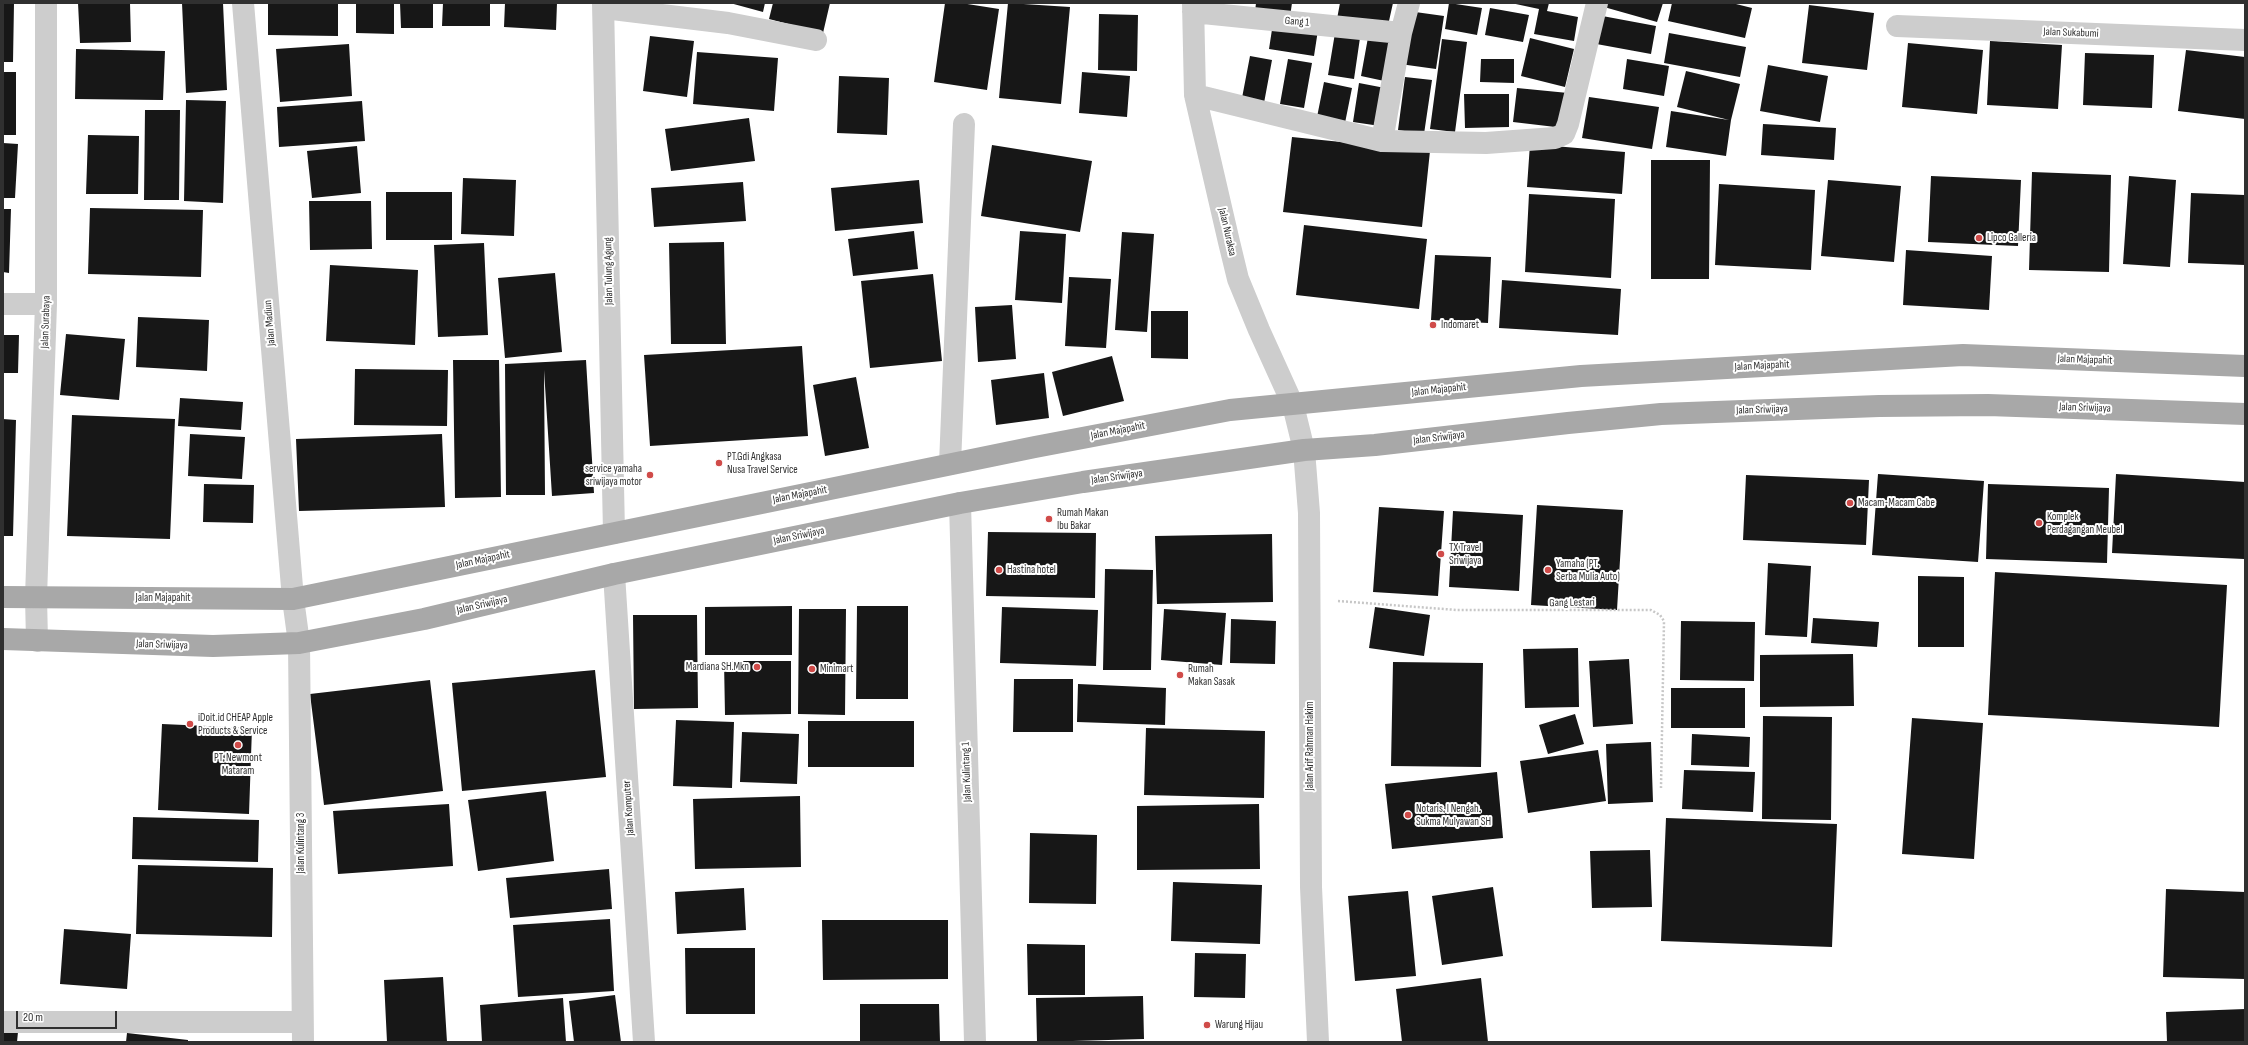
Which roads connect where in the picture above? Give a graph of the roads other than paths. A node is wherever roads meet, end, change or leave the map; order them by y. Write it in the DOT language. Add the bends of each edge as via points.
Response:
graph roads {
  1 [pos="46,3"];
  2 [pos="243,3"];
  3 [pos="1409,3"];
  4 [pos="1597,3"];
  5 [pos="603,6"];
  6 [pos="1193,8"];
  7 [pos="1897,26"];
  8 [pos="1401,33"];
  9 [pos="816,40"];
  10 [pos="2245,40"];
  11 [pos="1195,94"];
  12 [pos="964,124"];
  13 [pos="1382,141"];
  14 [pos="3,304"];
  15 [pos="46,304"];
  16 [pos="2245,366"];
  17 [pos="1293,405"];
  18 [pos="2245,414"];
  19 [pos="1304,450"];
  20 [pos="950,464"];
  21 [pos="960,503"];
  22 [pos="614,533"];
  23 [pos="614,574"];
  24 [pos="3,597"];
  25 [pos="36,597"];
  26 [pos="293,599"];
  27 [pos="3,639"];
  28 [pos="38,641"];
  29 [pos="299,643"];
  30 [pos="3,1022"];
  31 [pos="303,1032"];
  32 [pos="644,1042"];
  33 [pos="975,1042"];
  34 [pos="1318,1042"];
  1 -- 15 [label="street, Jalan Surabaya"];
  2 -- 26 [label="street, Jalan Madiun"];
  3 -- 8 [label="street"];
  4 -- 13 [label="street" via="1580,82 1564,134 1555,138 1486,143"];
  5 -- 9 [label="street, Jalan Tulung Agung" via="728,23"];
  5 -- 22 [label="street, Jalan Tulung Agung"];
  6 -- 8 [label="street, Gang 1"];
  6 -- 11 [label="street, Jalan Nuraksa"];
  7 -- 10 [label="street, Jalan Sukabumi"];
  8 -- 13 [label="street"];
  11 -- 13 [label="street"];
  11 -- 17 [label="street, Jalan Nuraksa" via="1238,279"];
  12 -- 20 [label="street"];
  14 -- 15 [label="street"];
  15 -- 25 [label="street, Jalan Surabaya"];
  16 -- 17 [label="main road, Jalan Majapahit" via="1963,355 1581,376"];
  17 -- 19 [label="street, Jalan Nuraksa"];
  17 -- 20 [label="main road, Jalan Majapahit" via="1230,410"];
  18 -- 19 [label="main road, Jalan Sriwijaya" via="1988,405 1661,414 1375,445"];
  19 -- 21 [label="main road, Jalan Sriwijaya" via="1083,482"];
  19 -- 34 [label="street, Jalan Arif Rahman Hakim" via="1309,513 1311,888"];
  20 -- 22 [label="main road, Jalan Majapahit"];
  21 -- 23 [label="main road, Jalan Sriwijaya"];
  21 -- 33 [label="street, Jalan Kulintang 1"];
  22 -- 26 [label="main road, Jalan Majapahit"];
  23 -- 29 [label="main road, Jalan Sriwijaya" via="424,619"];
  23 -- 32 [label="street, Jalan Komputer"];
  24 -- 25 [label="main road, Jalan Majapahit"];
  25 -- 26 [label="main road, Jalan Majapahit"];
  25 -- 28 [label="street, Jalan Surabaya"];
  26 -- 29 [label="street, Jalan Madiun"];
  27 -- 28 [label="main road, Jalan Sriwijaya"];
  28 -- 29 [label="main road, Jalan Sriwijaya" via="213,646"];
  29 -- 31 [label="street, Jalan Kulintang 3"];
  30 -- 31 [label="street"];
}
